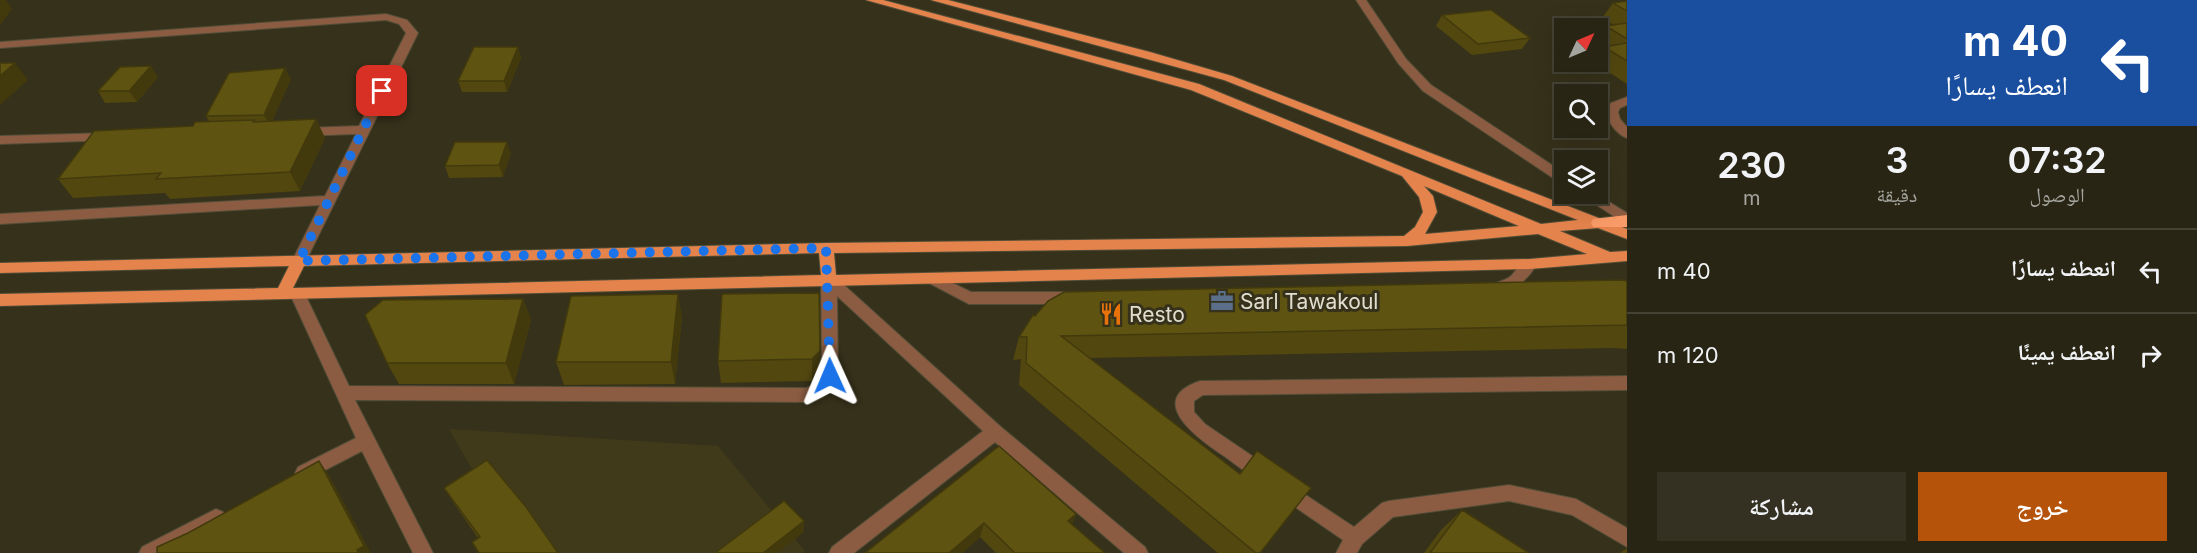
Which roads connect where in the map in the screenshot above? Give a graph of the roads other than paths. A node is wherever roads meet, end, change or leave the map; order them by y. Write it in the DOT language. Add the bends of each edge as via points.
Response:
graph roads {
  1 [pos="871,0"];
  2 [pos="936,0"];
  3 [pos="1361,0"];
  4 [pos="0,45"];
  5 [pos="1627,101"];
  6 [pos="362,130"];
  7 [pos="292,132"];
  8 [pos="1627,134"];
  9 [pos="129,136"];
  10 [pos="0,140"];
  11 [pos="1396,168"];
  12 [pos="1554,172"];
  13 [pos="328,200"];
  14 [pos="1602,204"];
  15 [pos="0,219"];
  16 [pos="1627,221"];
  17 [pos="1599,223"];
  18 [pos="1541,229"];
  19 [pos="1627,234"];
  20 [pos="1407,241"];
  21 [pos="826,248"];
  22 [pos="1627,256"];
  23 [pos="1609,258"];
  24 [pos="299,261"];
  25 [pos="1530,264"];
  26 [pos="1627,265"];
  27 [pos="0,268"];
  28 [pos="934,279"];
  29 [pos="829,280"];
  30 [pos="1485,289"];
  31 [pos="290,295"];
  32 [pos="1091,297"];
  33 [pos="0,300"];
  34 [pos="1627,383"];
  35 [pos="343,393"];
  36 [pos="995,432"];
  37 [pos="366,441"];
  38 [pos="283,484"];
  39 [pos="231,510"];
  40 [pos="1627,538"];
  41 [pos="1350,545"];
  42 [pos="149,553"];
  43 [pos="423,553"];
  44 [pos="839,553"];
  45 [pos="1138,553"];
  1 -- 11 [label="main road" via="1195,87"];
  2 -- 17 [label="main road" via="1228,78"];
  3 -- 12 [label="street" via="1402,61 1426,88"];
  4 -- 6 [label="street" via="386,17 403,22 412,33"];
  5 -- 8 [label="street" via="1615,106 1612,112"];
  6 -- 7 [label="street"];
  6 -- 13 [label="street"];
  9 -- 10 [label="street"];
  11 -- 18 [label="main road"];
  11 -- 20 [label="main road" via="1419,187 1430,206 1424,226"];
  13 -- 15 [label="street"];
  13 -- 24 [label="street"];
  14 -- 16 [label="street"];
  16 -- 17 [label="highway"];
  17 -- 18 [label="main road"];
  17 -- 19 [label="main road"];
  18 -- 20 [label="main road"];
  18 -- 23 [label="main road"];
  20 -- 21 [label="main road"];
  21 -- 24 [label="main road"];
  21 -- 29 [label="main road"];
  22 -- 23 [label="main road"];
  23 -- 25 [label="main road"];
  23 -- 26 [label="main road"];
  24 -- 27 [label="main road"];
  24 -- 31 [label="main road"];
  25 -- 28 [label="main road"];
  25 -- 30 [label="street" via="1507,287"];
  28 -- 29 [label="main road"];
  28 -- 32 [label="street" via="958,294 976,299"];
  29 -- 31 [label="main road"];
  29 -- 35 [label="street" via="830,376 807,395"];
  29 -- 36 [label="street"];
  31 -- 33 [label="main road"];
  31 -- 35 [label="street"];
  34 -- 41 [label="street" via="1200,388 1185,398 1186,414 1198,429"];
  35 -- 37 [label="street"];
  36 -- 44 [label="street"];
  36 -- 45 [label="street"];
  37 -- 38 [label="street"];
  37 -- 43 [label="street"];
  39 -- 42 [label="street"];
  40 -- 41 [label="street" via="1576,507 1509,493 1389,509"];
}
